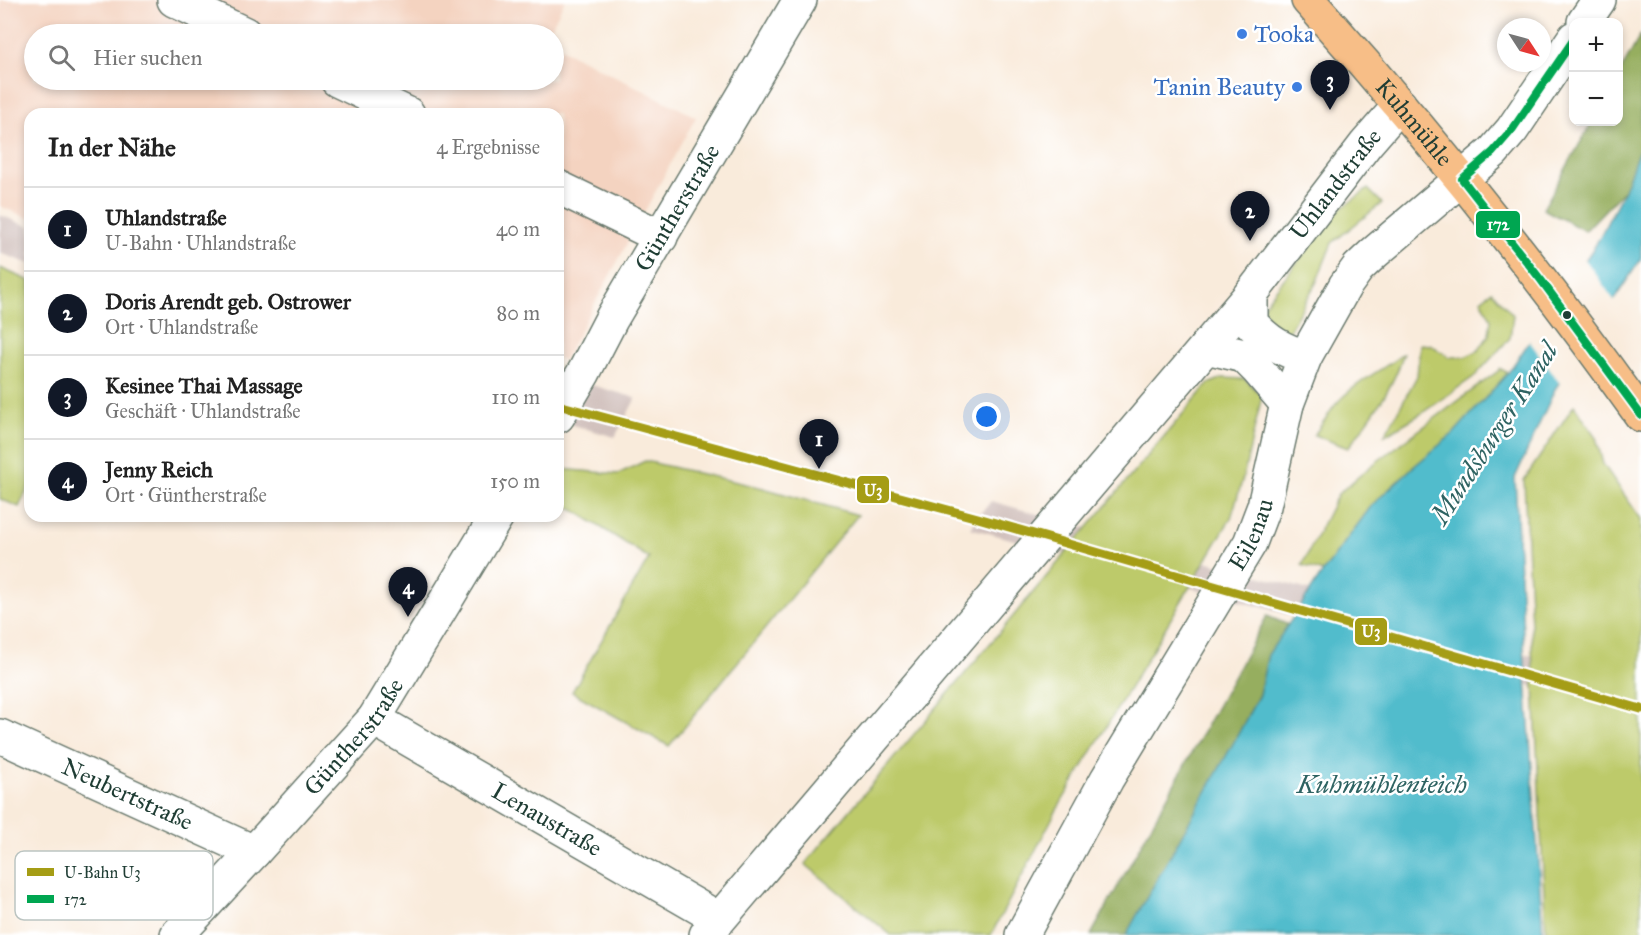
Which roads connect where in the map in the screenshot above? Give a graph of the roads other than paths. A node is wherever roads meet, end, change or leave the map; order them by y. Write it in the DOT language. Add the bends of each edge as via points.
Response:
graph roads {
  1 [pos="174,0"];
  2 [pos="800,0"];
  3 [pos="1308,0"];
  4 [pos="1599,0"];
  5 [pos="1587,18"];
  6 [pos="223,24"];
  7 [pos="1569,45"];
  8 [pos="358,90"];
  9 [pos="1400,105"];
  10 [pos="395,108"];
  11 [pos="1462,179"];
  12 [pos="564,190"];
  13 [pos="661,237"];
  14 [pos="1251,294"];
  15 [pos="1206,347"];
  16 [pos="1305,357"];
  17 [pos="1287,404"];
  18 [pos="564,406"];
  19 [pos="1641,415"];
  20 [pos="493,522"];
  21 [pos="374,719"];
  22 [pos="0,736"];
  23 [pos="254,852"];
  24 [pos="213,896"];
  25 [pos="191,920"];
  26 [pos="713,927"];
  27 [pos="177,935"];
  28 [pos="1022,935"];
  1 -- 6 [label="street"];
  2 -- 13 [label="street, Güntherstraße"];
  3 -- 9 [label="main road, Kuhmühle"];
  4 -- 5 [label="street"];
  7 -- 11 [label="street, Eilenau" via="1512,130"];
  8 -- 10 [label="street"];
  9 -- 11 [label="main road, Kuhmühle"];
  9 -- 14 [label="street, Uhlandstraße"];
  11 -- 16 [label="street, Eilenau" via="1358,268"];
  11 -- 19 [label="main road, Kuhmühle"];
  12 -- 13 [label="street"];
  13 -- 18 [label="street, Güntherstraße"];
  14 -- 15 [label="street, Uhlandstraße"];
  14 -- 16 [label="street" via="1251,323 1283,350"];
  15 -- 17 [label="street" via="1244,356"];
  15 -- 26 [label="street, Uhlandstraße"];
  16 -- 17 [label="street, Eilenau"];
  17 -- 28 [label="street, Eilenau" via="1264,506 1250,543 1107,779"];
  20 -- 21 [label="street, Güntherstraße"];
  21 -- 23 [label="street, Güntherstraße"];
  21 -- 26 [label="street, Lenaustraße"];
  22 -- 23 [label="street, Neubertstraße"];
  23 -- 24 [label="street, Güntherstraße"];
  25 -- 27 [label="street, Güntherstraße"];
}
